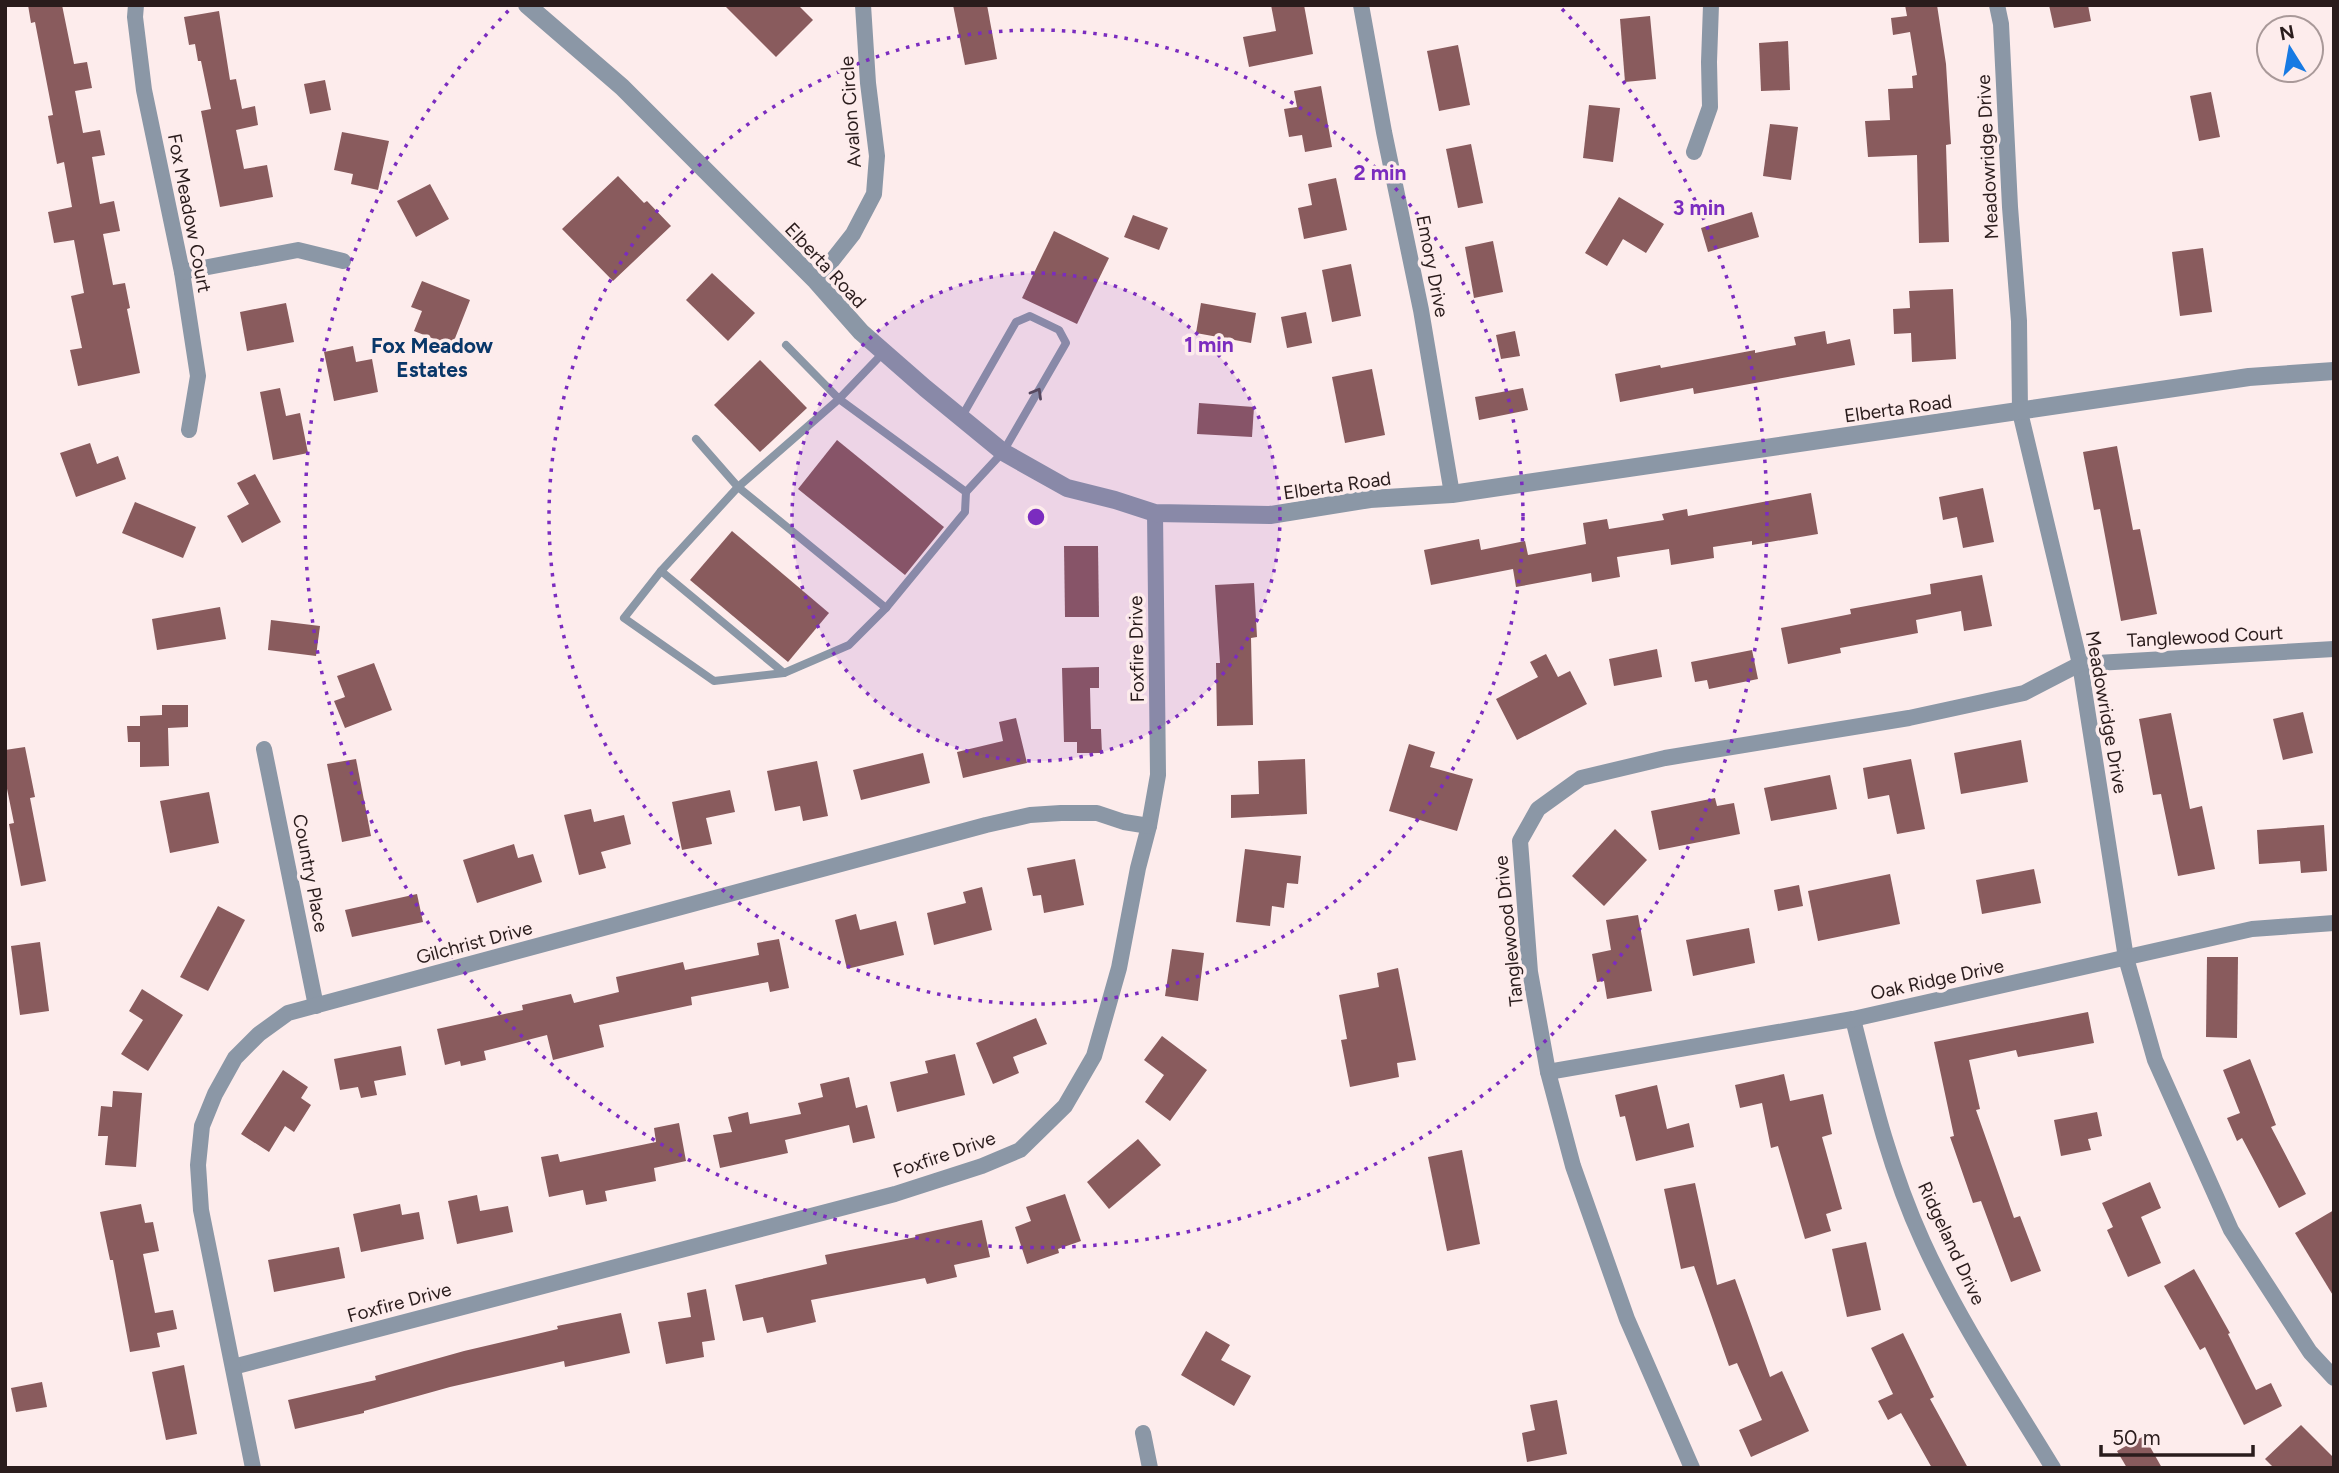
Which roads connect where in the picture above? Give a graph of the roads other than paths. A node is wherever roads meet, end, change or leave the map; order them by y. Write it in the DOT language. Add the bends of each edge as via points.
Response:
graph roads {
  1 [pos="136,5"];
  2 [pos="527,5"];
  3 [pos="863,5"];
  4 [pos="1362,5"];
  5 [pos="1711,5"];
  6 [pos="1997,5"];
  7 [pos="1693,152"];
  8 [pos="343,261"];
  9 [pos="182,272"];
  10 [pos="816,281"];
  11 [pos="786,345"];
  12 [pos="884,352"];
  13 [pos="2334,371"];
  14 [pos="839,399"];
  15 [pos="2020,412"];
  16 [pos="961,418"];
  17 [pos="189,430"];
  18 [pos="696,439"];
  19 [pos="1003,452"];
  20 [pos="738,487"];
  21 [pos="966,492"];
  22 [pos="1452,494"];
  23 [pos="1155,513"];
  24 [pos="661,571"];
  25 [pos="886,608"];
  26 [pos="2334,649"];
  27 [pos="2080,664"];
  28 [pos="784,673"];
  29 [pos="264,749"];
  30 [pos="1149,826"];
  31 [pos="2334,923"];
  32 [pos="2126,958"];
  33 [pos="316,1006"];
  34 [pos="1853,1019"];
  35 [pos="1548,1072"];
  36 [pos="233,1367"];
  37 [pos="2334,1378"];
  38 [pos="1143,1433"];
  39 [pos="253,1468"];
  40 [pos="1150,1468"];
  41 [pos="1692,1468"];
  42 [pos="2053,1468"];
  1 -- 9 [label="street, Fox Meadow Court" via="144,90"];
  2 -- 10 [label="street, Elberta Road" via="622,87"];
  3 -- 10 [label="street, Avalon Circle" via="877,156 874,194 853,234"];
  4 -- 22 [label="street, Emory Drive"];
  5 -- 7 [label="street" via="1710,107"];
  6 -- 15 [label="street, Meadowridge Drive" via="2019,321"];
  8 -- 9 [label="street" via="298,250"];
  9 -- 17 [label="street, Fox Meadow Court" via="198,376"];
  10 -- 12 [label="street, Elberta Road"];
  11 -- 14 [label="lane"];
  12 -- 14 [label="lane"];
  12 -- 16 [label="street, Elberta Road"];
  13 -- 15 [label="street, Elberta Road" via="2249,377"];
  14 -- 20 [label="lane"];
  14 -- 21 [label="lane"];
  15 -- 22 [label="street, Elberta Road"];
  15 -- 27 [label="street, Meadowridge Drive"];
  16 -- 19 [label="street, Elberta Road"];
  19 -- 16 [label="lane, one-way" via="1066,343 1059,330 1030,316 1016,322"];
  18 -- 20 [label="lane"];
  19 -- 21 [label="lane"];
  19 -- 23 [label="street, Elberta Road" via="1067,488"];
  20 -- 24 [label="lane"];
  20 -- 25 [label="lane"];
  21 -- 25 [label="lane" via="965,512"];
  22 -- 23 [label="street, Elberta Road" via="1370,499 1270,515"];
  23 -- 30 [label="street, Foxfire Drive" via="1158,775"];
  24 -- 28 [label="lane"];
  24 -- 28 [label="lane" via="624,618 715,681"];
  25 -- 28 [label="lane" via="849,645"];
  26 -- 27 [label="street, Tanglewood Court"];
  27 -- 32 [label="street, Meadowridge Drive"];
  27 -- 35 [label="street, Tanglewood Drive" via="2024,693 1909,718 1665,758 1581,778 1538,808 1520,841 1530,972"];
  29 -- 33 [label="street, Country Place"];
  30 -- 33 [label="street, Gilchrist Drive" via="1097,813 1030,815"];
  30 -- 36 [label="street, Foxfire Drive" via="1119,968 1094,1055 1065,1107 1020,1150 895,1194"];
  31 -- 32 [label="street, Oak Ridge Drive" via="2252,929"];
  32 -- 34 [label="street, Oak Ridge Drive"];
  32 -- 37 [label="street, Meadowridge Drive" via="2155,1060 2231,1230 2310,1352"];
  33 -- 36 [label="street, Gilchrist Drive" via="288,1013 235,1058 202,1126 198,1165 201,1210"];
  34 -- 35 [label="street, Oak Ridge Drive"];
  34 -- 42 [label="street, Ridgeland Drive" via="1886,1146 1923,1242 1980,1349"];
  35 -- 41 [label="street, Tanglewood Drive" via="1573,1166 1627,1320"];
  36 -- 39 [label="street, Gilchrist Drive"];
  38 -- 40 [label="street"];
}
